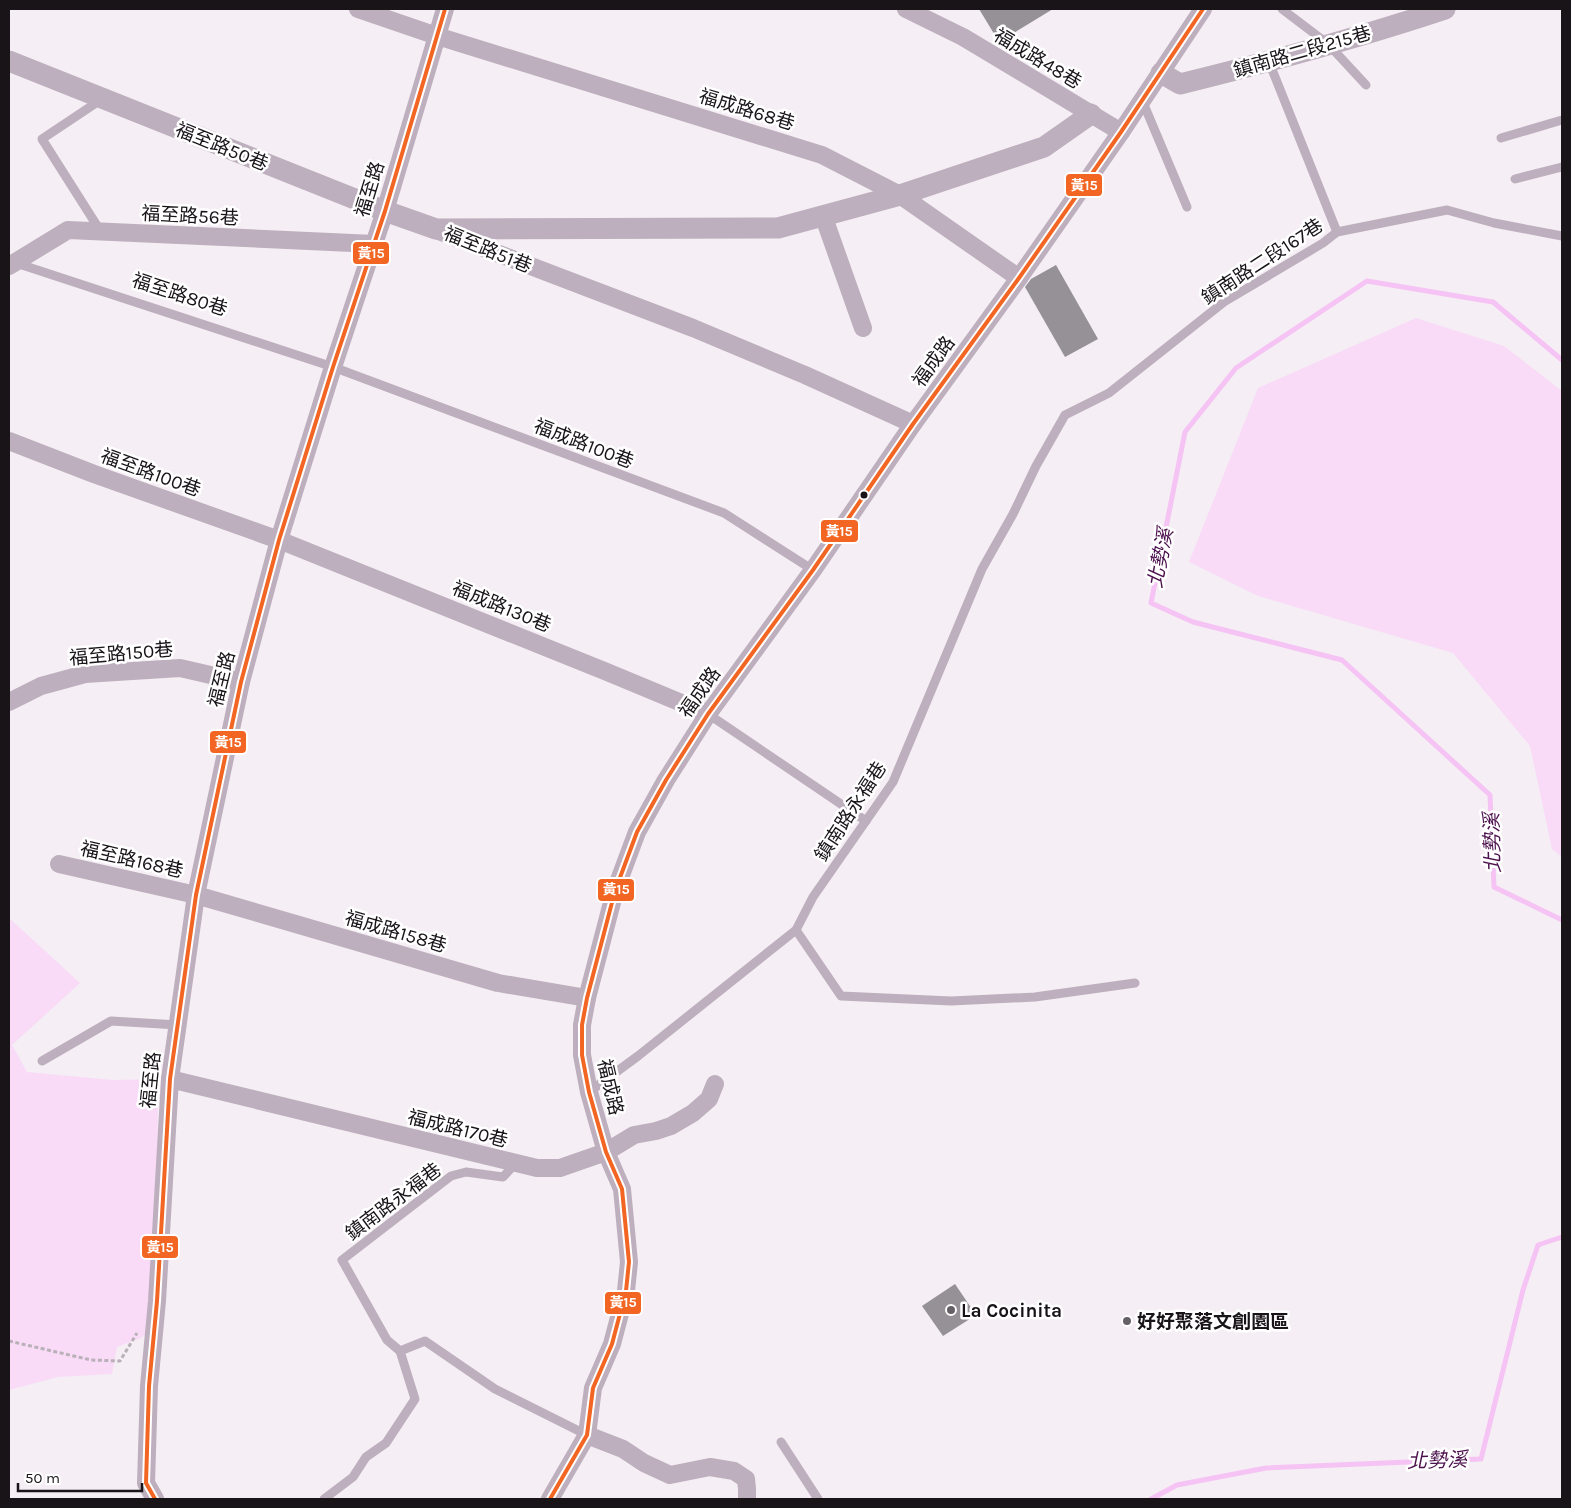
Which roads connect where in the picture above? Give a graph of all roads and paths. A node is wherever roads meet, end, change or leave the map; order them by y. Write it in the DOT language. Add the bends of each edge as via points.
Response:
graph roads {
  1 [pos="358,9"];
  2 [pos="446,9"];
  3 [pos="906,9"];
  4 [pos="1203,9"];
  5 [pos="1282,9"];
  6 [pos="1445,9"];
  7 [pos="437,36"];
  8 [pos="1328,44"];
  9 [pos="9,62"];
  10 [pos="1268,62"];
  11 [pos="1161,73"];
  12 [pos="1366,85"];
  13 [pos="102,98"];
  14 [pos="1142,100"];
  15 [pos="1091,114"];
  16 [pos="1562,120"];
  17 [pos="1121,132"];
  18 [pos="1501,138"];
  19 [pos="1562,167"];
  20 [pos="1515,179"];
  21 [pos="900,195"];
  22 [pos="1187,208"];
  23 [pos="385,211"];
  24 [pos="823,215"];
  25 [pos="436,230"];
  26 [pos="101,232"];
  27 [pos="1337,232"];
  28 [pos="1562,236"];
  29 [pos="374,244"];
  30 [pos="10,263"];
  31 [pos="1019,278"];
  32 [pos="864,328"];
  33 [pos="333,367"];
  34 [pos="1065,415"];
  35 [pos="913,424"];
  36 [pos="9,441"];
  37 [pos="280,540"];
  38 [pos="813,570"];
  39 [pos="241,682"];
  40 [pos="9,702"];
  41 [pos="708,714"];
  42 [pos="866,821"];
  43 [pos="59,864"];
  44 [pos="196,895"];
  45 [pos="796,930"];
  46 [pos="1135,983"];
  47 [pos="587,998"];
  48 [pos="178,1025"];
  49 [pos="42,1061"];
  50 [pos="170,1079"];
  51 [pos="715,1084"];
  52 [pos="589,1092"];
  53 [pos="606,1152"];
  54 [pos="515,1164"];
  55 [pos="138,1331"];
  56 [pos="9,1342"];
  57 [pos="400,1351"];
  58 [pos="587,1435"];
  59 [pos="781,1442"];
  60 [pos="155,1499"];
  61 [pos="324,1499"];
  62 [pos="550,1499"];
  63 [pos="747,1499"];
  64 [pos="818,1499"];
  1 -- 7 [label="street, 福成路68巷"];
  2 -- 7 [label="street, 福至路"];
  3 -- 15 [label="street, 福成路48巷" via="963,37"];
  4 -- 11 [label="street, 福成路"];
  5 -- 8 [label="lane"];
  6 -- 8 [label="street, 鎮南路二段215巷"];
  7 -- 21 [label="street, 福成路68巷" via="822,155"];
  7 -- 23 [label="street, 福至路"];
  8 -- 10 [label="street, 鎮南路二段215巷"];
  8 -- 12 [label="lane"];
  9 -- 13 [label="street, 福至路50巷"];
  10 -- 11 [label="street, 鎮南路二段215巷" via="1180,84"];
  10 -- 27 [label="lane"];
  11 -- 14 [label="street, 福成路"];
  13 -- 23 [label="street, 福至路50巷"];
  13 -- 26 [label="lane" via="42,139"];
  14 -- 17 [label="street, 福成路"];
  14 -- 22 [label="lane"];
  15 -- 17 [label="street, 福成路48巷"];
  15 -- 21 [label="street, 福至路51巷" via="1044,147"];
  16 -- 18 [label="lane"];
  17 -- 31 [label="street, 福成路"];
  19 -- 20 [label="lane"];
  21 -- 24 [label="street, 福至路51巷"];
  21 -- 31 [label="street, 福成路68巷"];
  23 -- 25 [label="street, 福至路50巷"];
  23 -- 29 [label="street, 福至路"];
  24 -- 25 [label="street, 福至路51巷" via="778,228"];
  24 -- 32 [label="street"];
  25 -- 35 [label="street, 福至路51巷" via="692,328"];
  26 -- 29 [label="street, 福至路56巷"];
  26 -- 30 [label="street, 福至路56巷" via="68,230"];
  27 -- 28 [label="lane, 鎮南路二段167巷" via="1447,210"];
  27 -- 34 [label="lane, 鎮南路二段167巷" via="1224,302 1109,393"];
  29 -- 33 [label="street, 福至路"];
  30 -- 33 [label="lane, 福至路80巷"];
  31 -- 35 [label="street, 福成路"];
  33 -- 37 [label="street, 福至路"];
  33 -- 38 [label="lane, 福成路100巷" via="724,513"];
  34 -- 42 [label="lane, 鎮南路永福巷" via="982,569 892,782"];
  35 -- 38 [label="street, 福成路"];
  36 -- 37 [label="street, 福至路100巷"];
  37 -- 39 [label="street, 福至路"];
  37 -- 41 [label="street, 福成路130巷"];
  38 -- 41 [label="street, 福成路"];
  39 -- 40 [label="street, 福至路150巷" via="180,668 85,674 41,686"];
  39 -- 44 [label="street, 福至路"];
  41 -- 42 [label="lane"];
  41 -- 47 [label="street, 福成路" via="637,832 615,891"];
  42 -- 45 [label="lane, 鎮南路永福巷" via="813,897"];
  43 -- 44 [label="street, 福至路168巷"];
  44 -- 47 [label="street, 福成路158巷" via="498,983"];
  44 -- 48 [label="street, 福至路"];
  45 -- 46 [label="lane" via="841,996 951,1001 1035,997"];
  45 -- 52 [label="lane, 鎮南路永福巷"];
  47 -- 52 [label="street, 福成路" via="582,1025 582,1055"];
  48 -- 49 [label="lane" via="111,1020"];
  48 -- 50 [label="street, 福至路"];
  50 -- 54 [label="street, 福成路170巷"];
  50 -- 60 [label="street, 福至路" via="149,1386 146,1483"];
  51 -- 53 [label="street, 福成路170巷" via="709,1099 693,1113 671,1126 634,1135"];
  52 -- 53 [label="street, 福成路"];
  53 -- 54 [label="street, 福成路170巷" via="560,1168"];
  53 -- 58 [label="street, 福成路" via="622,1190 629,1262 626,1290 612,1344 594,1388"];
  54 -- 57 [label="lane, 鎮南路永福巷" via="503,1177 466,1172 451,1176 342,1260 387,1340"];
  55 -- 56 [label="path" via="120,1361 91,1360"];
  57 -- 58 [label="lane" via="425,1340 495,1389"];
  57 -- 61 [label="lane" via="415,1399 386,1444 366,1457 353,1477"];
  58 -- 62 [label="street, 福成路"];
  58 -- 63 [label="street" via="623,1449 670,1475 710,1467 734,1471 746,1479"];
  59 -- 64 [label="lane"];
}
